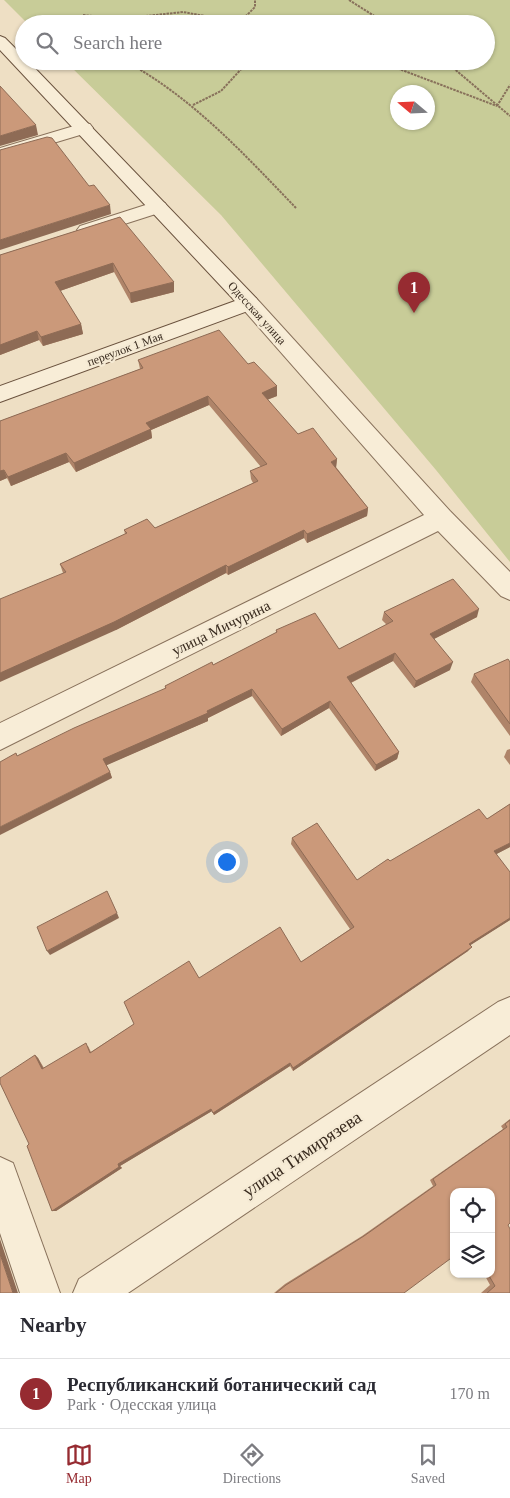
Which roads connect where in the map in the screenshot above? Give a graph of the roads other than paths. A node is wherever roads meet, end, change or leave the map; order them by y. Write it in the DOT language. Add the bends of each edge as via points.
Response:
graph roads {
  1 [pos="0,41"];
  2 [pos="8,61"];
  3 [pos="18,70"];
  4 [pos="84,128"];
  5 [pos="0,154"];
  6 [pos="158,208"];
  7 [pos="65,237"];
  8 [pos="249,303"];
  9 [pos="0,394"];
  10 [pos="441,518"];
  11 [pos="510,589"];
  12 [pos="0,737"];
  13 [pos="510,1014"];
  14 [pos="0,1176"];
  15 [pos="40,1293"];
  16 [pos="93,1293"];
  1 -- 2 [label="street, Одесская улица"];
  3 -- 4 [label="street, Одесская улица"];
  4 -- 5 [label="street"];
  4 -- 6 [label="street, Одесская улица"];
  6 -- 7 [label="street"];
  6 -- 8 [label="street, Одесская улица"];
  8 -- 9 [label="street, переулок 1 Мая"];
  8 -- 10 [label="street, Одесская улица"];
  10 -- 11 [label="street, Одесская улица"];
  10 -- 12 [label="street, улица Мичурина"];
  13 -- 16 [label="street, улица Тимирязева"];
  14 -- 15 [label="street"];
}
